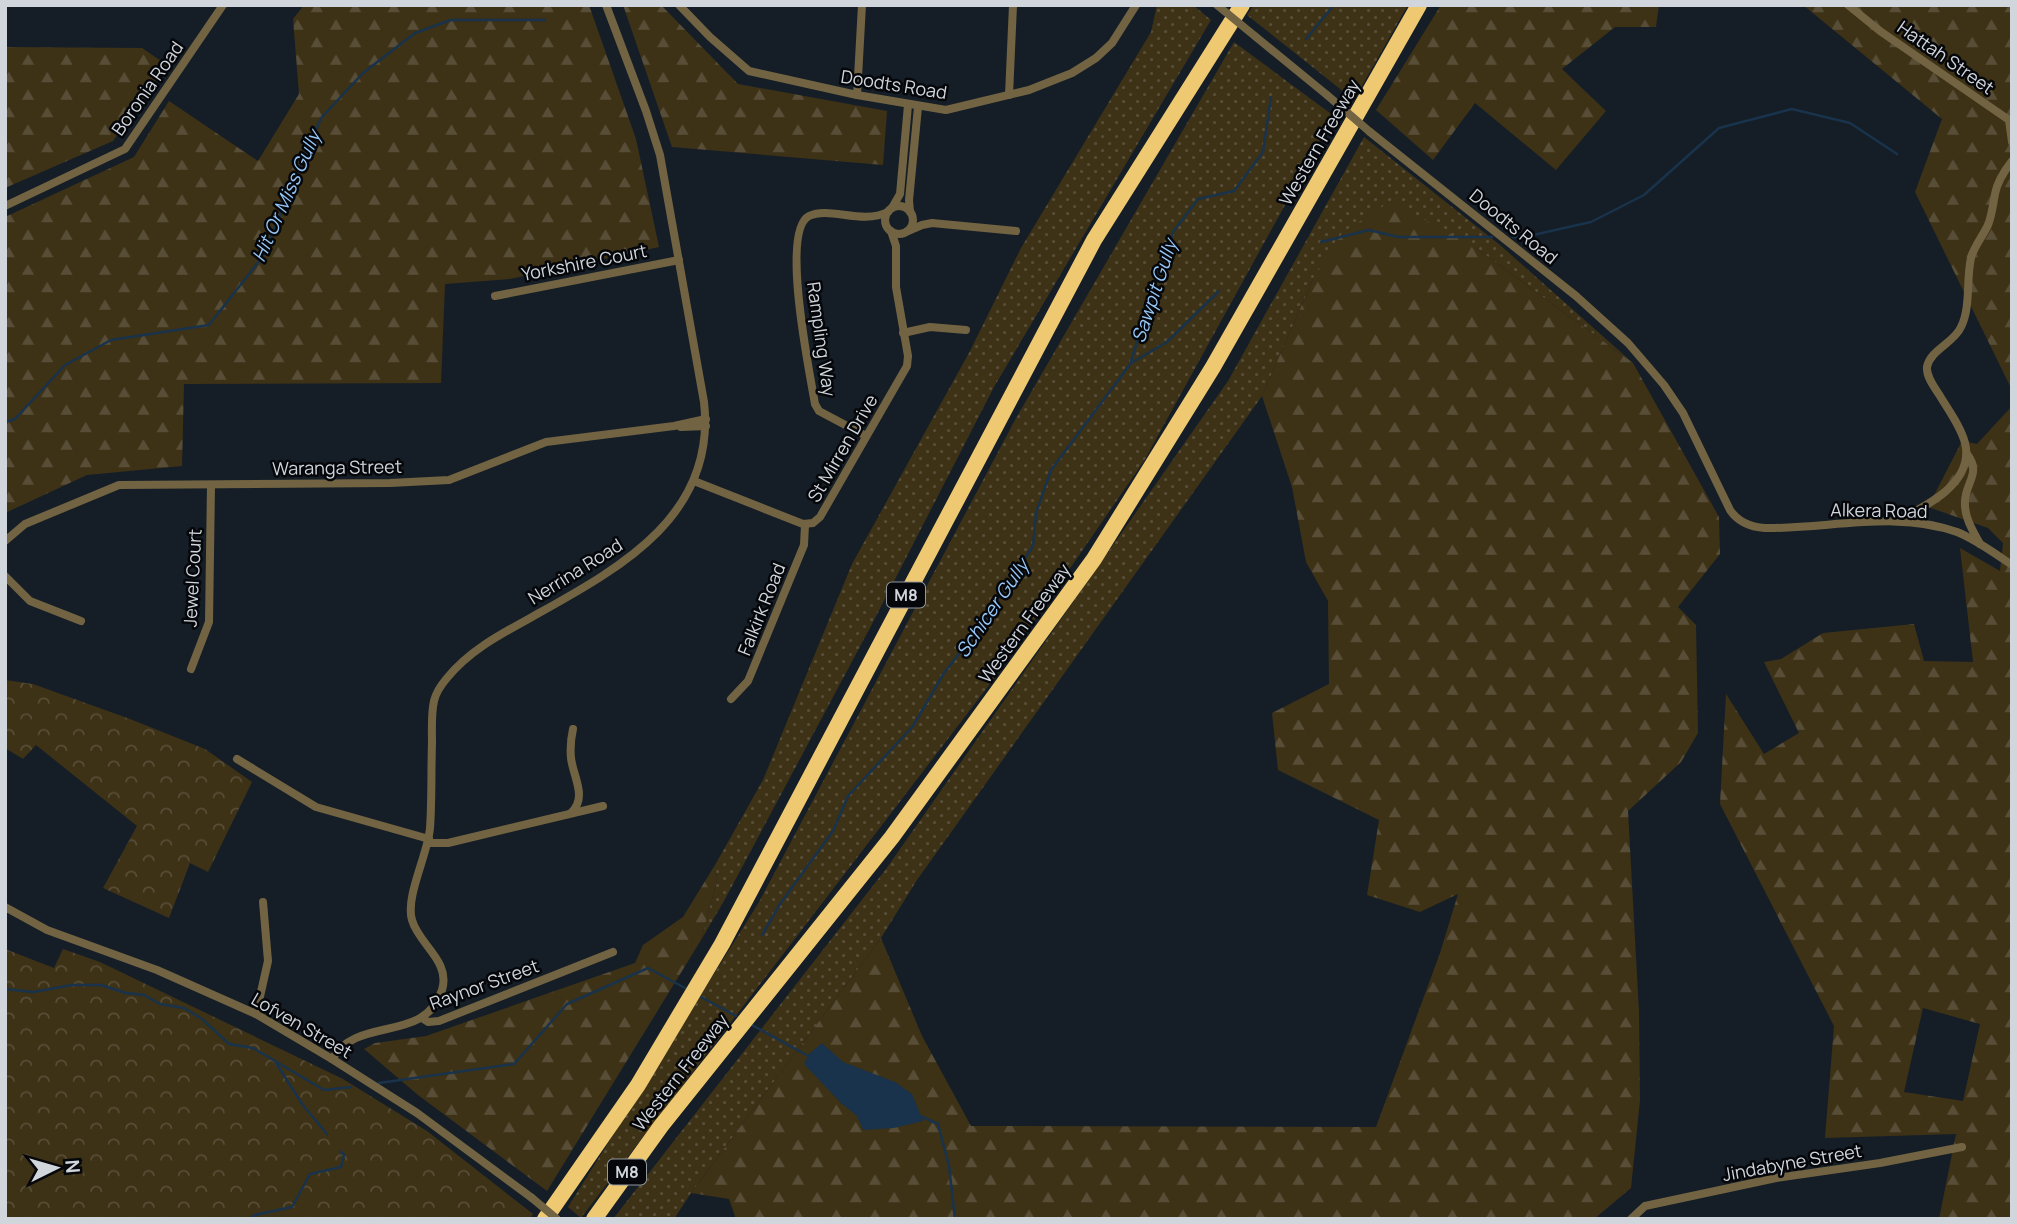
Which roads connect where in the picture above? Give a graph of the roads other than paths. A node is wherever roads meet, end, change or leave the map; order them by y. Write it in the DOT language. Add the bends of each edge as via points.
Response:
graph roads {
  1 [pos="223,5"];
  2 [pos="604,5"];
  3 [pos="679,5"];
  4 [pos="862,5"];
  5 [pos="1013,5"];
  6 [pos="1136,5"];
  7 [pos="1217,5"];
  8 [pos="1242,5"];
  9 [pos="1419,5"];
  10 [pos="1848,5"];
  11 [pos="857,96"];
  12 [pos="1009,96"];
  13 [pos="908,105"];
  14 [pos="918,107"];
  15 [pos="2012,142"];
  16 [pos="2012,161"];
  17 [pos="5,206"];
  18 [pos="890,210"];
  19 [pos="911,213"];
  20 [pos="862,218"];
  21 [pos="932,223"];
  22 [pos="891,230"];
  23 [pos="907,231"];
  24 [pos="1016,231"];
  25 [pos="679,260"];
  26 [pos="896,263"];
  27 [pos="495,296"];
  28 [pos="965,330"];
  29 [pos="903,333"];
  30 [pos="706,423"];
  31 [pos="866,436"];
  32 [pos="1967,454"];
  33 [pos="694,481"];
  34 [pos="211,485"];
  35 [pos="1737,519"];
  36 [pos="1894,523"];
  37 [pos="805,525"];
  38 [pos="5,541"];
  39 [pos="1980,544"];
  40 [pos="2012,565"];
  41 [pos="5,576"];
  42 [pos="81,621"];
  43 [pos="191,669"];
  44 [pos="731,699"];
  45 [pos="573,729"];
  46 [pos="237,759"];
  47 [pos="603,806"];
  48 [pos="571,813"];
  49 [pos="429,841"];
  50 [pos="263,902"];
  51 [pos="5,907"];
  52 [pos="613,952"];
  53 [pos="256,1014"];
  54 [pos="422,1018"];
  55 [pos="332,1059"];
  56 [pos="1962,1147"];
  57 [pos="545,1219"];
  58 [pos="557,1219"];
  59 [pos="594,1219"];
  60 [pos="1632,1219"];
  1 -- 17 [label="street, Boronia Road" via="125,149"];
  2 -- 25 [label="street, Nerrina Road" via="654,132"];
  3 -- 11 [label="street, Doodts Road" via="749,71"];
  4 -- 11 [label="street"];
  5 -- 12 [label="street"];
  6 -- 12 [label="street, Doodts Road" via="1096,58 1057,80"];
  7 -- 35 [label="street, Doodts Road, bridge" via="1577,296 1628,343 1683,413"];
  8 -- 57 [label="highway, Western Freeway / M8" via="1094,240 722,943 638,1085"];
  9 -- 59 [label="highway, Western Freeway / M8" via="1213,367 1094,559 892,837 661,1126"];
  10 -- 15 [label="street, Hattah Street" via="2010,120"];
  11 -- 13 [label="street, Doodts Road"];
  12 -- 14 [label="street, Doodts Road" via="949,110"];
  13 -- 14 [label="street, Doodts Road"];
  13 -- 18 [label="street" via="900,194"];
  14 -- 19 [label="street"];
  16 -- 32 [label="street" via="1995,191 1988,225 1971,256 1962,327 1928,364 1927,372 1962,435"];
  18 -- 19 [label="street" via="903,207"];
  18 -- 20 [label="street"];
  18 -- 22 [label="street" via="886,222"];
  19 -- 21 [label="street"];
  19 -- 23 [label="street"];
  20 -- 22 [label="street"];
  20 -- 31 [label="street, Rampling Way" via="816,214 805,219 799,231 796,295 815,404 819,411"];
  21 -- 23 [label="street"];
  21 -- 24 [label="street"];
  22 -- 23 [label="street"];
  22 -- 26 [label="street, St Mirren Drive" via="897,246"];
  23 -- 26 [label="street, St Mirren Drive"];
  25 -- 27 [label="street, Yorkshire Court"];
  25 -- 30 [label="street, Nerrina Road"];
  26 -- 29 [label="street, St Mirren Drive"];
  28 -- 29 [label="street" via="930,327"];
  29 -- 31 [label="street, St Mirren Drive" via="906,370"];
  30 -- 33 [label="street, Nerrina Road" via="703,455"];
  30 -- 34 [label="street, Waranga Street" via="546,442 449,480"];
  31 -- 37 [label="street, St Mirren Drive" via="820,517"];
  32 -- 36 [label="street" via="1962,473 1945,491"];
  32 -- 39 [label="street" via="1973,468 1965,504"];
  33 -- 37 [label="street, St Mirren Drive"];
  33 -- 49 [label="street, Nerrina Road" via="671,519 631,556 480,647 444,681 432,708"];
  34 -- 38 [label="street, Waranga Street" via="114,486 25,524"];
  34 -- 43 [label="street, Jewel Court" via="209,622"];
  35 -- 36 [label="street, Alkera Road" via="1772,528"];
  36 -- 39 [label="street, Alkera Road" via="1938,527"];
  37 -- 44 [label="street, Falkirk Road" via="804,545 754,667 746,685"];
  39 -- 40 [label="street, Alkera Road"];
  41 -- 42 [label="street" via="30,601"];
  45 -- 48 [label="street" via="571,762 580,798"];
  46 -- 49 [label="street" via="316,807"];
  47 -- 48 [label="street"];
  48 -- 49 [label="street" via="447,843"];
  49 -- 54 [label="street, Nerrina Road" via="410,912 444,978 437,1001"];
  50 -- 53 [label="street" via="268,961"];
  51 -- 53 [label="street, Lofven Street" via="47,930 157,970"];
  52 -- 54 [label="street, Raynor Street" via="439,1021"];
  53 -- 55 [label="street, Lofven Street"];
  54 -- 55 [label="street, Raynor Street" via="403,1027 357,1036 342,1045"];
  55 -- 58 [label="street, Lofven Street, bridge" via="417,1113"];
  56 -- 60 [label="street, Jindabyne Street" via="1776,1178 1645,1206"];
}
